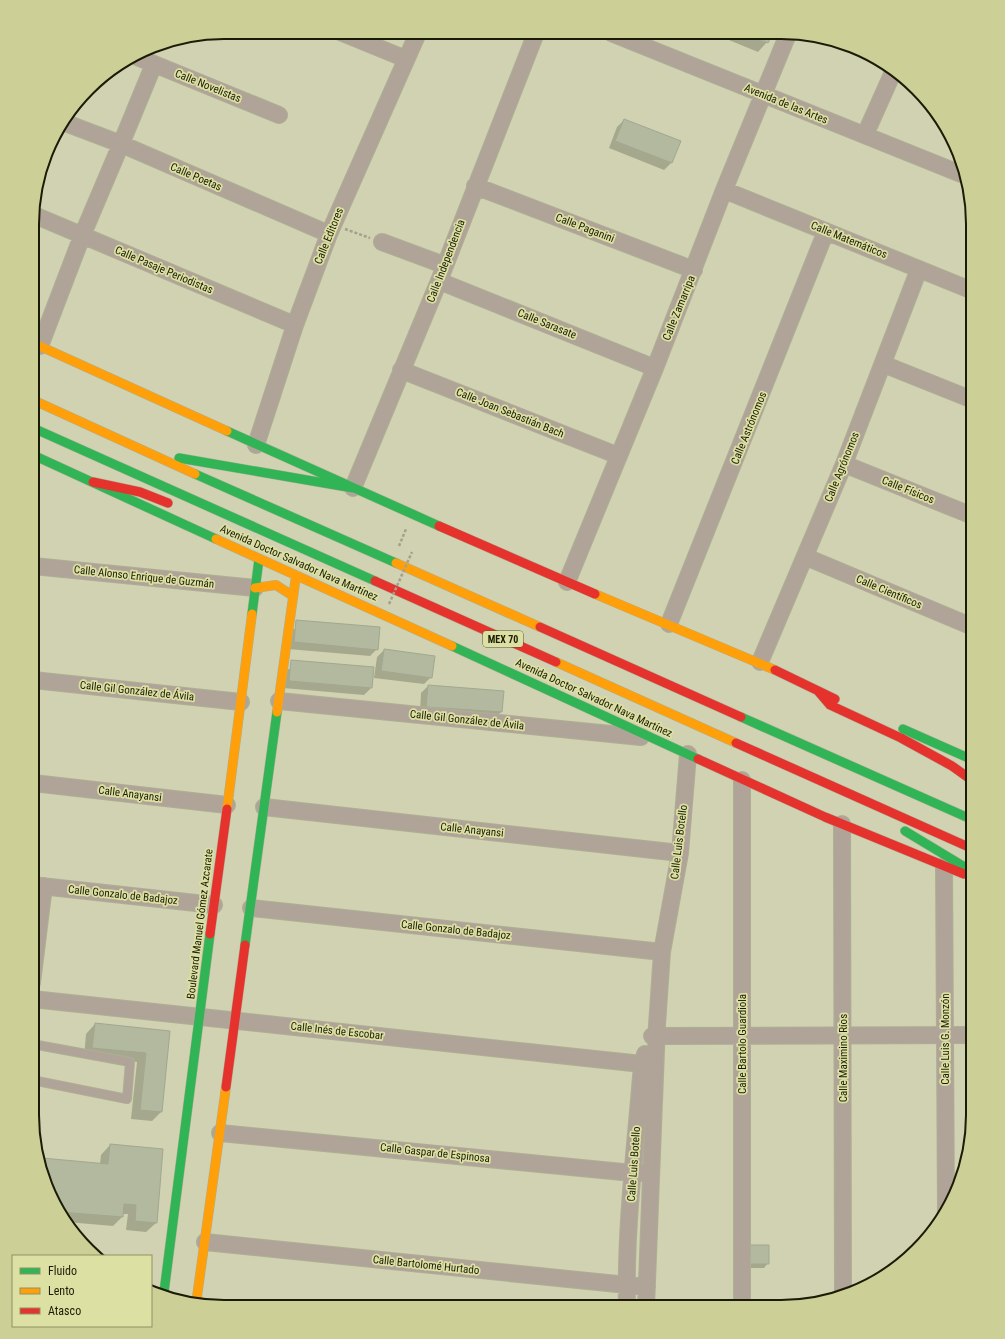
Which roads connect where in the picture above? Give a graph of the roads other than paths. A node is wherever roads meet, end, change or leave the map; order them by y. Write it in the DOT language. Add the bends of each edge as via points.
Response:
graph roads {
  1 [pos="357,39"];
  2 [pos="415,39"];
  3 [pos="534,39"];
  4 [pos="626,39"];
  5 [pos="786,39"];
  6 [pos="141,59"];
  7 [pos="406,59"];
  8 [pos="154,64"];
  9 [pos="891,76"];
  10 [pos="762,94"];
  11 [pos="279,115"];
  12 [pos="68,124"];
  13 [pos="865,135"];
  14 [pos="122,144"];
  15 [pos="959,173"];
  16 [pos="475,186"];
  17 [pos="724,190"];
  18 [pos="39,217"];
  19 [pos="331,229"];
  20 [pos="826,231"];
  21 [pos="82,236"];
  22 [pos="382,242"];
  23 [pos="444,265"];
  24 [pos="919,269"];
  25 [pos="694,270"];
  26 [pos="439,281"];
  27 [pos="966,288"];
  28 [pos="295,325"];
  29 [pos="39,340"];
  30 [pos="39,346"];
  31 [pos="883,364"];
  32 [pos="655,368"];
  33 [pos="400,370"];
  34 [pos="966,397"];
  35 [pos="39,403"];
  36 [pos="39,431"];
  37 [pos="256,445"];
  38 [pos="145,452"];
  39 [pos="619,456"];
  40 [pos="39,458"];
  41 [pos="844,464"];
  42 [pos="93,482"];
  43 [pos="353,488"];
  44 [pos="176,505"];
  45 [pos="966,513"];
  46 [pos="205,516"];
  47 [pos="806,557"];
  48 [pos="322,558"];
  49 [pos="259,559"];
  50 [pos="39,567"];
  51 [pos="296,576"];
  52 [pos="567,582"];
  53 [pos="255,588"];
  54 [pos="293,596"];
  55 [pos="669,624"];
  56 [pos="966,624"];
  57 [pos="760,662"];
  58 [pos="39,681"];
  59 [pos="818,691"];
  60 [pos="279,701"];
  61 [pos="240,702"];
  62 [pos="654,738"];
  63 [pos="688,754"];
  64 [pos="966,757"];
  65 [pos="966,776"];
  66 [pos="742,780"];
  67 [pos="39,784"];
  68 [pos="860,799"];
  69 [pos="227,805"];
  70 [pos="264,807"];
  71 [pos="966,817"];
  72 [pos="842,824"];
  73 [pos="966,846"];
  74 [pos="680,853"];
  75 [pos="944,866"];
  76 [pos="966,868"];
  77 [pos="966,874"];
  78 [pos="39,886"];
  79 [pos="214,905"];
  80 [pos="251,908"];
  81 [pos="662,952"];
  82 [pos="39,1000"];
  83 [pos="200,1017"];
  84 [pos="235,1020"];
  85 [pos="655,1032"];
  86 [pos="945,1035"];
  87 [pos="966,1035"];
  88 [pos="843,1036"];
  89 [pos="742,1037"];
  90 [pos="39,1045"];
  91 [pos="642,1064"];
  92 [pos="39,1081"];
  93 [pos="220,1133"];
  94 [pos="633,1173"];
  95 [pos="650,1173"];
  96 [pos="946,1199"];
  97 [pos="205,1242"];
  98 [pos="626,1285"];
  99 [pos="647,1287"];
  100 [pos="844,1289"];
  101 [pos="164,1290"];
  102 [pos="197,1297"];
  103 [pos="627,1300"];
  104 [pos="646,1300"];
  105 [pos="742,1300"];
  1 -- 7 [label="street"];
  2 -- 7 [label="street, Calle Editores"];
  3 -- 16 [label="street, Calle Independencia"];
  4 -- 10 [label="street, Avenida de las Artes"];
  5 -- 10 [label="street, Calle Zamarripa"];
  6 -- 8 [label="street, Calle Novelistas"];
  7 -- 19 [label="street, Calle Editores"];
  8 -- 11 [label="street, Calle Novelistas"];
  8 -- 14 [label="street"];
  9 -- 13 [label="street"];
  10 -- 13 [label="street, Avenida de las Artes"];
  10 -- 17 [label="street, Calle Zamarripa"];
  12 -- 14 [label="street, Calle Poetas"];
  13 -- 15 [label="street, Avenida de las Artes"];
  14 -- 19 [label="street, Calle Poetas"];
  14 -- 21 [label="street"];
  16 -- 23 [label="street, Calle Independencia"];
  16 -- 25 [label="street, Calle Paganini"];
  17 -- 20 [label="street, Calle Matemáticos"];
  17 -- 25 [label="street, Calle Zamarripa"];
  18 -- 21 [label="street, Calle Pasaje Periodistas"];
  19 -- 28 [label="street, Calle Editores"];
  20 -- 24 [label="street, Calle Matemáticos"];
  20 -- 55 [label="street, Calle Astrónomos"];
  21 -- 28 [label="street, Calle Pasaje Periodistas"];
  21 -- 29 [label="street"];
  22 -- 23 [label="street"];
  23 -- 26 [label="street, Calle Independencia"];
  24 -- 27 [label="street, Calle Matemáticos"];
  24 -- 31 [label="street, Calle Agrónomos"];
  25 -- 32 [label="street, Calle Zamarripa"];
  26 -- 32 [label="street, Calle Sarasate"];
  26 -- 33 [label="street, Calle Independencia"];
  28 -- 37 [label="street, Calle Editores"];
  30 -- 37 [label="main road"];
  31 -- 34 [label="street"];
  31 -- 41 [label="street, Calle Agrónomos"];
  32 -- 39 [label="street, Calle Zamarripa"];
  33 -- 39 [label="street, Calle Joan Sebastián Bach"];
  33 -- 43 [label="street, Calle Independencia"];
  35 -- 38 [label="main road, MEX 70"];
  36 -- 48 [label="main road, Avenida Doctor Salvador Nava Martínez / MEX 70"];
  37 -- 43 [label="main road"];
  38 -- 43 [label="main road"];
  38 -- 71 [label="main road, MEX 70"];
  39 -- 52 [label="street, Calle Zamarripa"];
  40 -- 42 [label="main road, Avenida Doctor Salvador Nava Martínez"];
  41 -- 45 [label="street, Calle Físicos"];
  41 -- 47 [label="street, Calle Agrónomos"];
  42 -- 44 [label="main road" via="140,492"];
  42 -- 49 [label="main road, Avenida Doctor Salvador Nava Martínez"];
  43 -- 52 [label="main road"];
  46 -- 48 [label="main road"];
  47 -- 56 [label="street, Calle Científicos"];
  47 -- 57 [label="street, Calle Agrónomos"];
  48 -- 68 [label="main road, Avenida Doctor Salvador Nava Martínez / MEX 70"];
  49 -- 51 [label="main road, Avenida Doctor Salvador Nava Martínez"];
  49 -- 53 [label="main road, Boulevard Manuel Gómez Azcarate"];
  50 -- 53 [label="street, Calle Alonso Enrique de Guzmán"];
  51 -- 54 [label="main road"];
  51 -- 62 [label="main road, Avenida Doctor Salvador Nava Martínez"];
  52 -- 55 [label="main road"];
  53 -- 54 [label="main road" via="277,584"];
  53 -- 61 [label="main road, Boulevard Manuel Gómez Azcarate"];
  54 -- 60 [label="main road"];
  55 -- 57 [label="main road"];
  57 -- 59 [label="main road"];
  58 -- 61 [label="street, Calle Gil González de Ávila"];
  59 -- 64 [label="main road"];
  59 -- 65 [label="main road" via="830,705 853,718 901,738"];
  60 -- 62 [label="street, Calle Gil González de Ávila"];
  60 -- 70 [label="main road"];
  61 -- 69 [label="main road, Boulevard Manuel Gómez Azcarate"];
  62 -- 63 [label="main road, Avenida Doctor Salvador Nava Martínez"];
  63 -- 66 [label="main road, Avenida Doctor Salvador Nava Martínez"];
  63 -- 74 [label="street, Calle Luis Botello"];
  66 -- 72 [label="main road, Avenida Doctor Salvador Nava Martínez"];
  66 -- 89 [label="street, Calle Bartolo Guardiola"];
  67 -- 69 [label="street, Calle Anayansi"];
  68 -- 73 [label="main road, Avenida Doctor Salvador Nava Martínez / MEX 70"];
  68 -- 76 [label="main road" via="888,821"];
  69 -- 79 [label="main road, Boulevard Manuel Gómez Azcarate"];
  70 -- 74 [label="street, Calle Anayansi"];
  70 -- 80 [label="main road"];
  72 -- 75 [label="main road, Avenida Doctor Salvador Nava Martínez"];
  72 -- 88 [label="street, Calle Maximino Ríos"];
  74 -- 81 [label="street, Calle Luis Botello"];
  75 -- 77 [label="main road, Avenida Doctor Salvador Nava Martínez"];
  75 -- 86 [label="street, Calle Luis G. Monzón"];
  78 -- 79 [label="street, Calle Gonzalo de Badajoz"];
  79 -- 83 [label="main road, Boulevard Manuel Gómez Azcarate"];
  80 -- 81 [label="street, Calle Gonzalo de Badajoz"];
  80 -- 84 [label="main road"];
  81 -- 85 [label="street, Calle Luis Botello"];
  82 -- 83 [label="street, Calle Inés de Escobar"];
  83 -- 84 [label="street, Calle Inés de Escobar"];
  83 -- 101 [label="main road, Boulevard Manuel Gómez Azcarate"];
  84 -- 91 [label="street, Calle Inés de Escobar"];
  84 -- 93 [label="main road"];
  85 -- 89 [label="street"];
  85 -- 91 [label="street, Calle Luis Botello"];
  85 -- 95 [label="street, Calle Luis Botello"];
  86 -- 87 [label="street"];
  86 -- 88 [label="street"];
  86 -- 96 [label="street, Calle Luis G. Monzón"];
  88 -- 89 [label="street"];
  88 -- 100 [label="street, Calle Maximino Ríos"];
  89 -- 105 [label="street, Calle Bartolo Guardiola"];
  90 -- 92 [label="lane" via="130,1062 127,1099"];
  91 -- 94 [label="street, Calle Luis Botello"];
  93 -- 94 [label="street, Calle Gaspar de Espinosa"];
  93 -- 97 [label="main road"];
  94 -- 95 [label="street, Calle Gaspar de Espinosa"];
  94 -- 98 [label="street, Calle Luis Botello"];
  95 -- 99 [label="street, Calle Luis Botello"];
  97 -- 98 [label="street, Calle Bartolomé Hurtado"];
  97 -- 102 [label="main road"];
  98 -- 99 [label="street, Calle Bartolomé Hurtado"];
  98 -- 103 [label="street, Calle Luis Botello"];
  99 -- 104 [label="street, Calle Luis Botello"];
}
